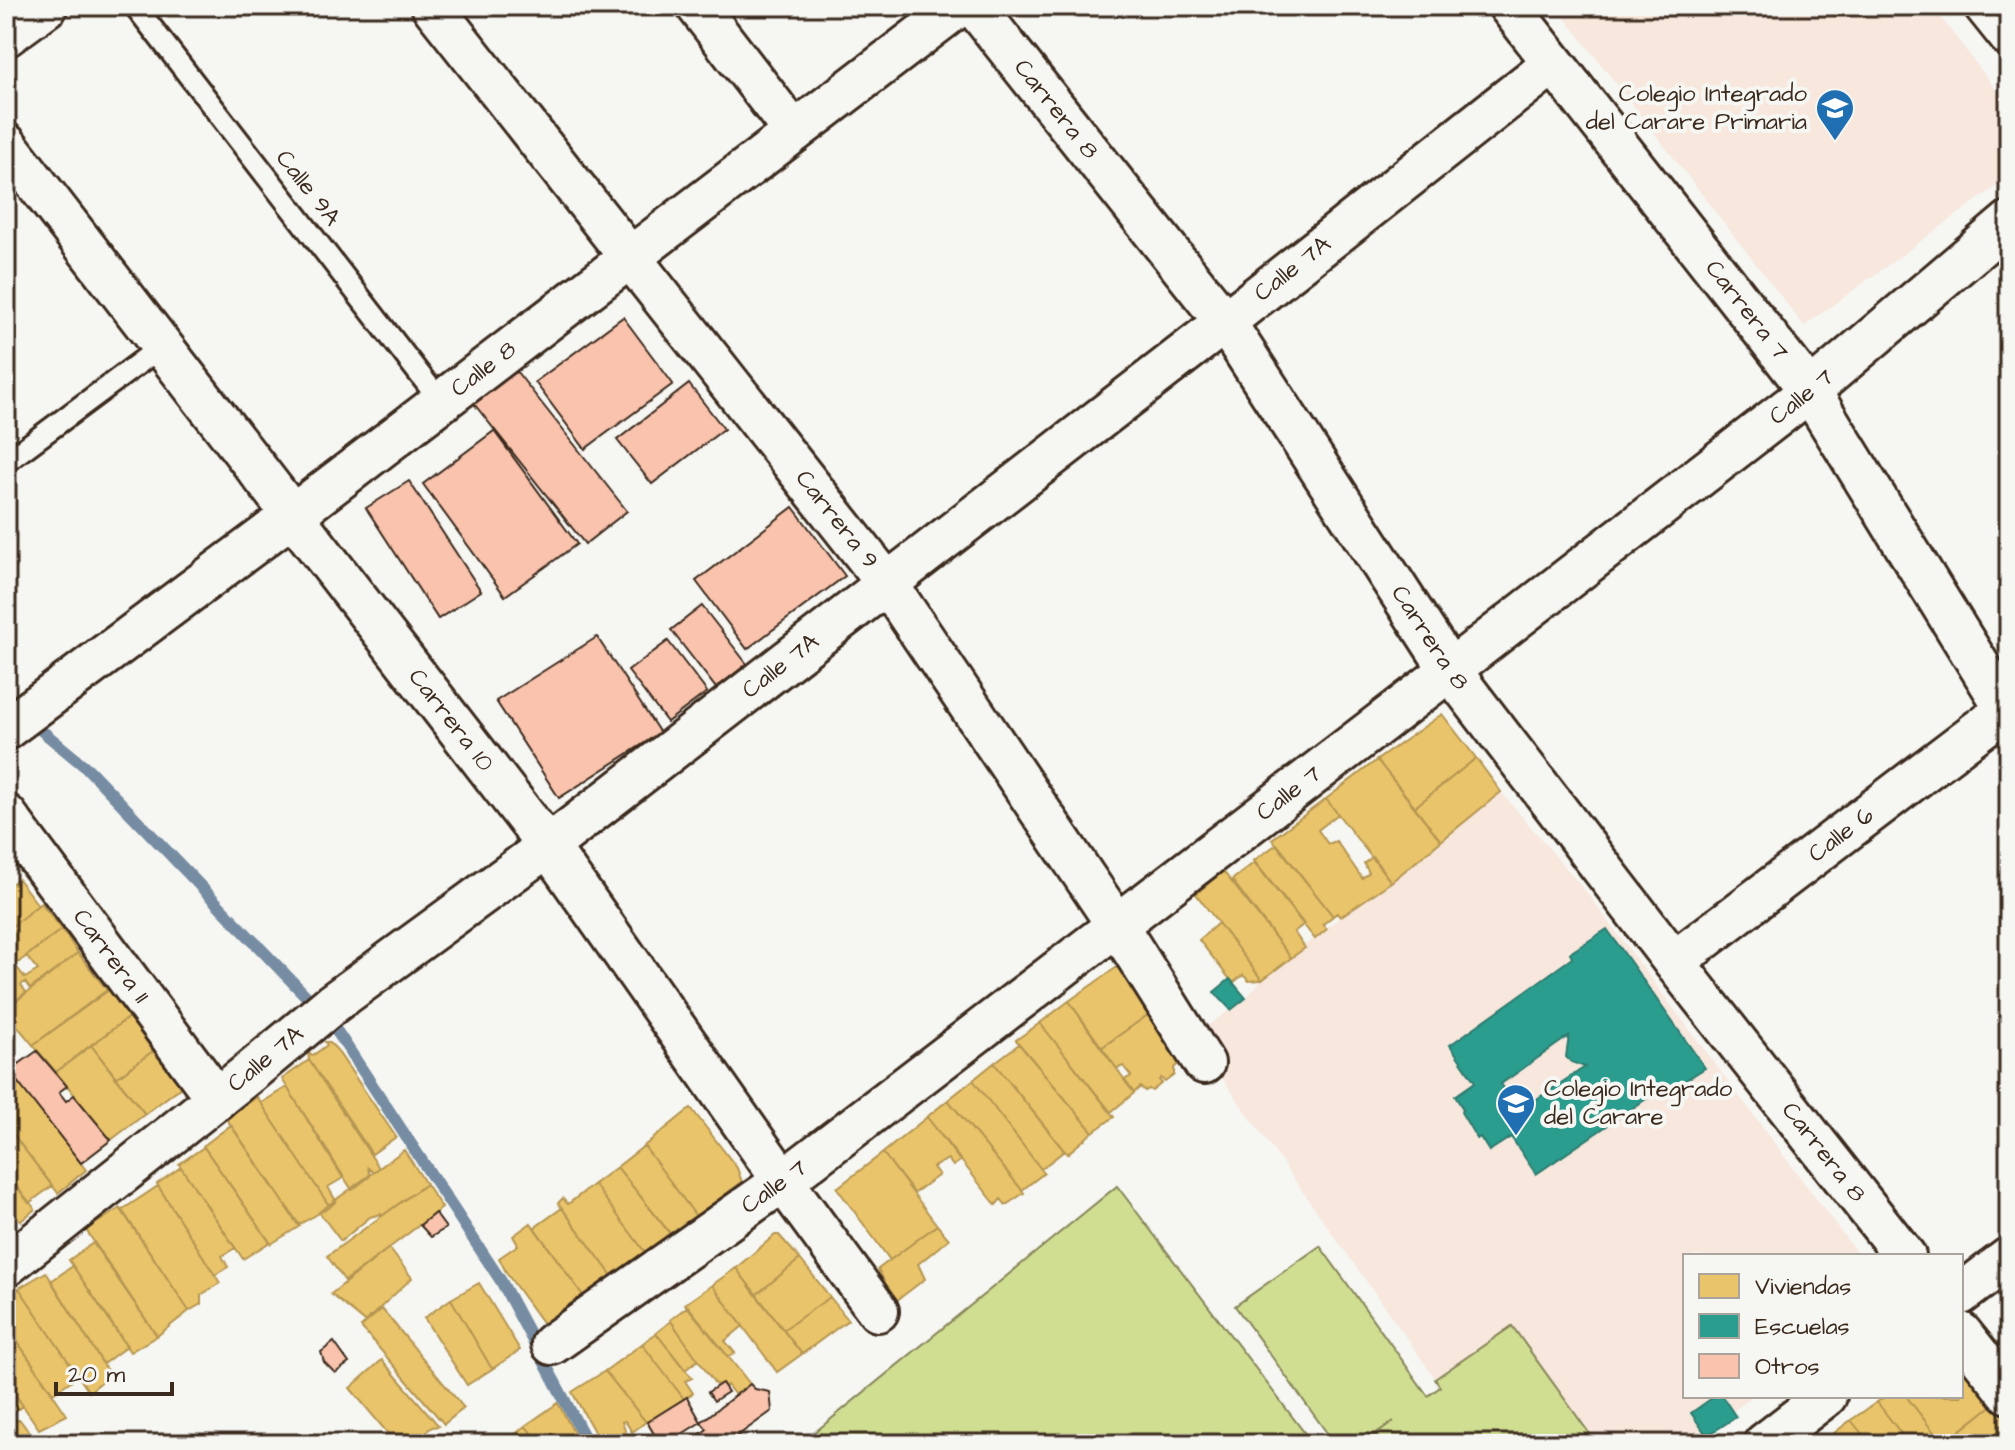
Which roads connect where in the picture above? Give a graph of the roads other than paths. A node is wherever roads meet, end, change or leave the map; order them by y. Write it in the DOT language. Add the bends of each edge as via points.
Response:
graph roads {
  1 [pos="47,6"];
  2 [pos="135,6"];
  3 [pos="432,6"];
  4 [pos="697,6"];
  5 [pos="959,6"];
  6 [pos="974,6"];
  7 [pos="1509,6"];
  8 [pos="1985,6"];
  9 [pos="6,36"];
  10 [pos="2009,36"];
  11 [pos="1552,64"];
  12 [pos="794,132"];
  13 [pos="6,144"];
  14 [pos="2009,222"];
  15 [pos="630,257"];
  16 [pos="1225,322"];
  17 [pos="162,346"];
  18 [pos="1810,391"];
  19 [pos="441,402"];
  20 [pos="6,462"];
  21 [pos="293,515"];
  22 [pos="886,582"];
  23 [pos="1450,670"];
  24 [pos="2008,710"];
  25 [pos="21,718"];
  26 [pos="6,815"];
  27 [pos="548,846"];
  28 [pos="1117,925"];
  29 [pos="1674,962"];
  30 [pos="1204,1063"];
  31 [pos="217,1099"];
  32 [pos="783,1181"];
  33 [pos="1903,1254"];
  34 [pos="2009,1258"];
  35 [pos="6,1266"];
  36 [pos="1963,1292"];
  37 [pos="878,1311"];
  38 [pos="1963,1336"];
  39 [pos="552,1344"];
  40 [pos="2009,1393"];
  41 [pos="1823,1398"];
  42 [pos="1764,1444"];
  1 -- 9 [label="street"];
  2 -- 19 [label="lane, Calle 9A"];
  3 -- 15 [label="street, Carrera 9"];
  4 -- 12 [label="street"];
  5 -- 12 [label="street, Calle 8"];
  6 -- 16 [label="street, Carrera 8"];
  7 -- 11 [label="street, Carrera 7"];
  8 -- 10 [label="street"];
  11 -- 16 [label="street, Calle 7A"];
  11 -- 18 [label="street, Carrera 7"];
  12 -- 15 [label="street, Calle 8"];
  13 -- 17 [label="street, Carrera 10"];
  14 -- 18 [label="street, Calle 7"];
  15 -- 19 [label="street, Calle 8"];
  15 -- 22 [label="street, Carrera 9"];
  16 -- 22 [label="street, Calle 7A"];
  16 -- 23 [label="street, Carrera 8"];
  17 -- 20 [label="lane"];
  17 -- 21 [label="street, Carrera 10"];
  18 -- 23 [label="street, Calle 7"];
  18 -- 24 [label="street, Carrera 7"];
  19 -- 21 [label="street, Calle 8"];
  21 -- 25 [label="street, Calle 8"];
  21 -- 27 [label="street, Carrera 10"];
  22 -- 27 [label="street, Calle 7A"];
  22 -- 28 [label="street, Carrera 9"];
  23 -- 28 [label="street, Calle 7"];
  23 -- 29 [label="street, Carrera 8"];
  24 -- 29 [label="street, Calle 6"];
  26 -- 31 [label="street, Carrera 11"];
  27 -- 31 [label="street, Calle 7A" via="322,1013"];
  27 -- 32 [label="street, Carrera 10"];
  28 -- 30 [label="street, Carrera 9"];
  28 -- 32 [label="street, Calle 7"];
  29 -- 33 [label="street, Carrera 8"];
  31 -- 35 [label="street, Calle 7A"];
  32 -- 37 [label="street, Carrera 10"];
  32 -- 39 [label="street, Calle 7"];
  34 -- 36 [label="street"];
  38 -- 40 [label="street"];
  41 -- 42 [label="street"];
}
